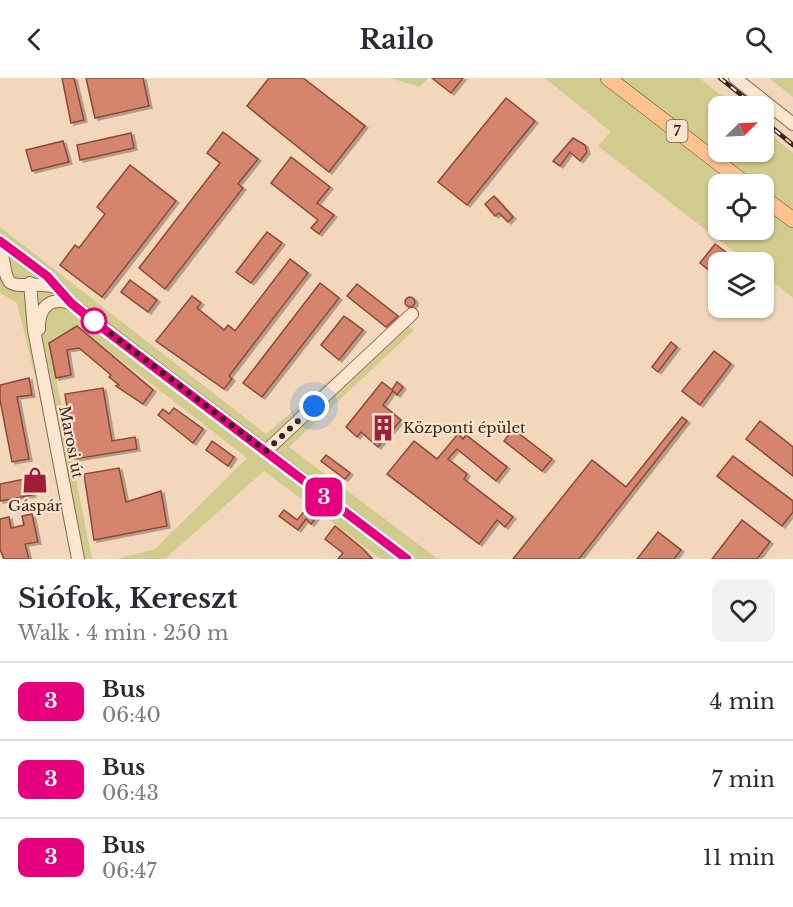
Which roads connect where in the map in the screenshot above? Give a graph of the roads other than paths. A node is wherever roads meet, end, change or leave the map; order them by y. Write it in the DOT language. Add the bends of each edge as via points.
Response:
graph roads {
  1 [pos="608,78"];
  2 [pos="735,78"];
  3 [pos="793,124"];
  4 [pos="733,174"];
  5 [pos="774,206"];
  6 [pos="793,220"];
  7 [pos="0,241"];
  8 [pos="0,249"];
  9 [pos="27,261"];
  10 [pos="7,269"];
  11 [pos="30,283"];
  12 [pos="12,284"];
  13 [pos="59,289"];
  14 [pos="71,303"];
  15 [pos="412,314"];
  16 [pos="34,330"];
  17 [pos="40,357"];
  18 [pos="266,451"];
  19 [pos="78,559"];
  20 [pos="407,559"];
  1 -- 4 [label="main road, 7"];
  2 -- 3 [label="street"];
  5 -- 6 [label="main road"];
  7 -- 9 [label="street"];
  8 -- 10 [label="street"];
  9 -- 10 [label="street" via="13,260"];
  9 -- 11 [label="street" via="34,275"];
  9 -- 13 [label="street"];
  10 -- 12 [label="street" via="6,276"];
  11 -- 12 [label="street" via="21,287"];
  11 -- 13 [label="street"];
  11 -- 16 [label="street, Marosi út"];
  12 -- 16 [label="street, Marosi út" via="23,298"];
  13 -- 14 [label="street"];
  14 -- 17 [label="street" via="52,302 42,310"];
  14 -- 18 [label="street"];
  15 -- 18 [label="street"];
  16 -- 17 [label="street, Marosi út"];
  17 -- 19 [label="street, Marosi út"];
  18 -- 20 [label="street"];
}
